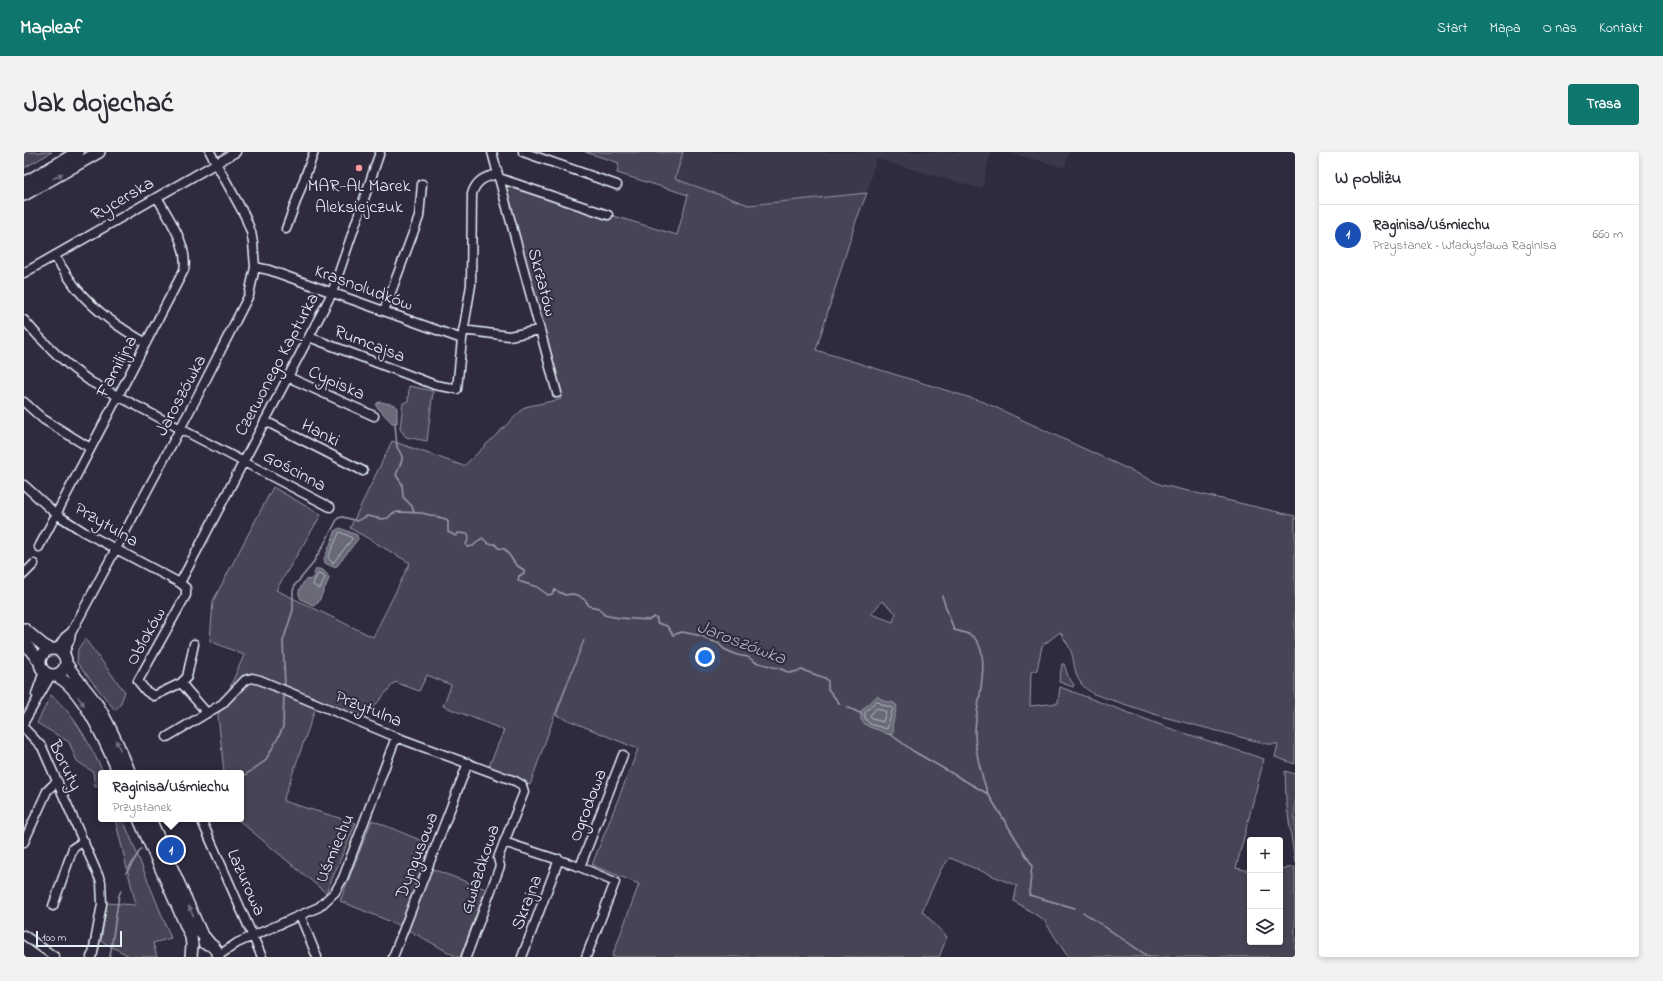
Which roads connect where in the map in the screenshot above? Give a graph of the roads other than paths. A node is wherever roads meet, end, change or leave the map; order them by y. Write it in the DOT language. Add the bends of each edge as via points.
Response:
graph roads {
  1 [pos="78,152"];
  2 [pos="99,152"];
  3 [pos="210,152"];
  4 [pos="236,152"];
  5 [pos="314,152"];
  6 [pos="380,152"];
  7 [pos="492,152"];
  8 [pos="523,152"];
  9 [pos="216,163"];
  10 [pos="498,176"];
  11 [pos="30,183"];
  12 [pos="422,184"];
  13 [pos="617,185"];
  14 [pos="24,195"];
  15 [pos="157,197"];
  16 [pos="608,215"];
  17 [pos="286,229"];
  18 [pos="54,256"];
  19 [pos="255,267"];
  20 [pos="24,273"];
  21 [pos="332,293"];
  22 [pos="384,311"];
  23 [pos="24,320"];
  24 [pos="539,330"];
  25 [pos="462,334"];
  26 [pos="308,337"];
  27 [pos="146,342"];
  28 [pos="288,377"];
  29 [pos="557,393"];
  30 [pos="117,397"];
  31 [pos="24,402"];
  32 [pos="374,416"];
  33 [pos="265,421"];
  34 [pos="180,429"];
  35 [pos="90,448"];
  36 [pos="243,460"];
  37 [pos="363,471"];
  38 [pos="24,485"];
  39 [pos="330,507"];
  40 [pos="56,514"];
  41 [pos="38,547"];
  42 [pos="117,549"];
  43 [pos="34,564"];
  44 [pos="24,574"];
  45 [pos="180,583"];
  46 [pos="24,629"];
  47 [pos="24,642"];
  48 [pos="194,644"];
  49 [pos="59,654"];
  50 [pos="47,670"];
  51 [pos="181,683"];
  52 [pos="207,712"];
  53 [pos="26,719"];
  54 [pos="24,728"];
  55 [pos="396,736"];
  56 [pos="167,737"];
  57 [pos="623,755"];
  58 [pos="468,763"];
  59 [pos="118,770"];
  60 [pos="129,770"];
  61 [pos="58,782"];
  62 [pos="524,792"];
  63 [pos="140,822"];
  64 [pos="151,822"];
  65 [pos="202,822"];
  66 [pos="84,841"];
  67 [pos="24,842"];
  68 [pos="504,842"];
  69 [pos="559,859"];
  70 [pos="580,867"];
  71 [pos="53,906"];
  72 [pos="300,915"];
  73 [pos="24,935"];
  74 [pos="253,936"];
  75 [pos="215,951"];
  76 [pos="191,954"];
  77 [pos="55,957"];
  78 [pos="91,957"];
  79 [pos="262,957"];
  80 [pos="317,957"];
  81 [pos="393,957"];
  82 [pos="466,957"];
  83 [pos="522,957"];
  84 [pos="586,957"];
  1 -- 11 [label="main road"];
  11 -- 2 [label="main road, one-way"];
  3 -- 9 [label="street, Jaroszówka"];
  4 -- 9 [label="street, Rycerska"];
  5 -- 17 [label="street"];
  6 -- 21 [label="street, Czerwonego Kapturka"];
  7 -- 10 [label="street, Skrzatów"];
  8 -- 13 [label="street"];
  9 -- 15 [label="street, Rycerska"];
  9 -- 19 [label="street, Jaroszówka" via="247,221 253,243"];
  10 -- 16 [label="street"];
  10 -- 24 [label="street, Skrzatów"];
  10 -- 25 [label="street" via="480,180 472,194 471,285"];
  11 -- 14 [label="main road"];
  12 -- 22 [label="street" via="419,217"];
  15 -- 18 [label="street, Rycerska"];
  15 -- 27 [label="street, Familijna" via="182,245 185,264"];
  18 -- 20 [label="street, Rycerska"];
  18 -- 27 [label="street" via="77,289 99,312"];
  19 -- 21 [label="street, Krasnoludków"];
  19 -- 34 [label="street, Jaroszówka" via="246,303"];
  21 -- 22 [label="street, Krasnoludków"];
  21 -- 26 [label="street, Czerwonego Kapturka"];
  22 -- 25 [label="street, Krasnoludków"];
  23 -- 30 [label="street, Gościnna" via="45,345 71,368"];
  24 -- 25 [label="street, Krasnoludków" via="509,336"];
  24 -- 29 [label="street, Skrzatów"];
  25 -- 26 [label="street, Rumcajsa" via="457,389 435,385"];
  26 -- 28 [label="street, Czerwonego Kapturka"];
  27 -- 30 [label="street, Familijna"];
  28 -- 32 [label="street, Cypiska"];
  28 -- 33 [label="street, Czerwonego Kapturka"];
  30 -- 34 [label="street, Gościnna"];
  30 -- 35 [label="street, Familijna"];
  31 -- 35 [label="street" via="43,419"];
  33 -- 36 [label="street, Czerwonego Kapturka"];
  33 -- 37 [label="street, Hanki"];
  34 -- 36 [label="street, Gościnna"];
  34 -- 42 [label="street, Jaroszówka"];
  35 -- 40 [label="street, Familijna"];
  36 -- 39 [label="street, Gościnna"];
  36 -- 45 [label="street, Czerwonego Kapturka"];
  38 -- 40 [label="street, Przytulna"];
  40 -- 41 [label="street, Familijna"];
  40 -- 42 [label="street, Przytulna"];
  42 -- 45 [label="street, Przytulna"];
  42 -- 49 [label="street, Jaroszówka" via="70,639"];
  43 -- 44 [label="street"];
  45 -- 51 [label="street, Obłoków" via="186,588 186,595 138,681 154,696"];
  46 -- 49 [label="main road"];
  47 -- 50 [label="main road"];
  48 -- 51 [label="street" via="187,677"];
  49 -- 50 [label="main road" via="61,672"];
  49 -- 50 [label="main road" via="42,654"];
  60 -- 49 [label="main road, one-way" via="92,697"];
  50 -- 53 [label="street" via="40,681"];
  50 -- 59 [label="main road, one-way" via="64,680 88,711"];
  51 -- 52 [label="street"];
  52 -- 55 [label="street, Przytulna" via="222,704 246,680 256,679"];
  52 -- 56 [label="street"];
  54 -- 61 [label="street, Boruty" via="42,747"];
  55 -- 58 [label="street, Przytulna"];
  55 -- 72 [label="street, Uśmiechu" via="339,885 319,907"];
  57 -- 70 [label="street, Ogrodowa"];
  58 -- 62 [label="street, Przytulna" via="519,783"];
  58 -- 81 [label="street, Dyngusowa"];
  61 -- 66 [label="street, Boruty"];
  61 -- 67 [label="street" via="47,791"];
  62 -- 68 [label="street, Gwiazdkowa"];
  63 -- 76 [label="main road" via="185,922 192,942"];
  75 -- 64 [label="main road, one-way" via="201,933"];
  65 -- 74 [label="street, Lazurowa"];
  66 -- 71 [label="street" via="73,848"];
  66 -- 78 [label="street, Boruty" via="101,882 102,892 102,904"];
  68 -- 69 [label="street, Ogrodowa"];
  68 -- 82 [label="street, Gwiazdkowa" via="498,858 500,866"];
  69 -- 70 [label="street, Ogrodowa"];
  69 -- 83 [label="street, Skrajna"];
  70 -- 84 [label="street, Ogrodowa" via="615,882"];
  72 -- 74 [label="street, Uśmiechu"];
  72 -- 80 [label="street"];
  73 -- 77 [label="street"];
  74 -- 75 [label="street, Uśmiechu"];
  74 -- 79 [label="street, Lazurowa"];
  75 -- 76 [label="main road" via="204,943 198,945"];
}
